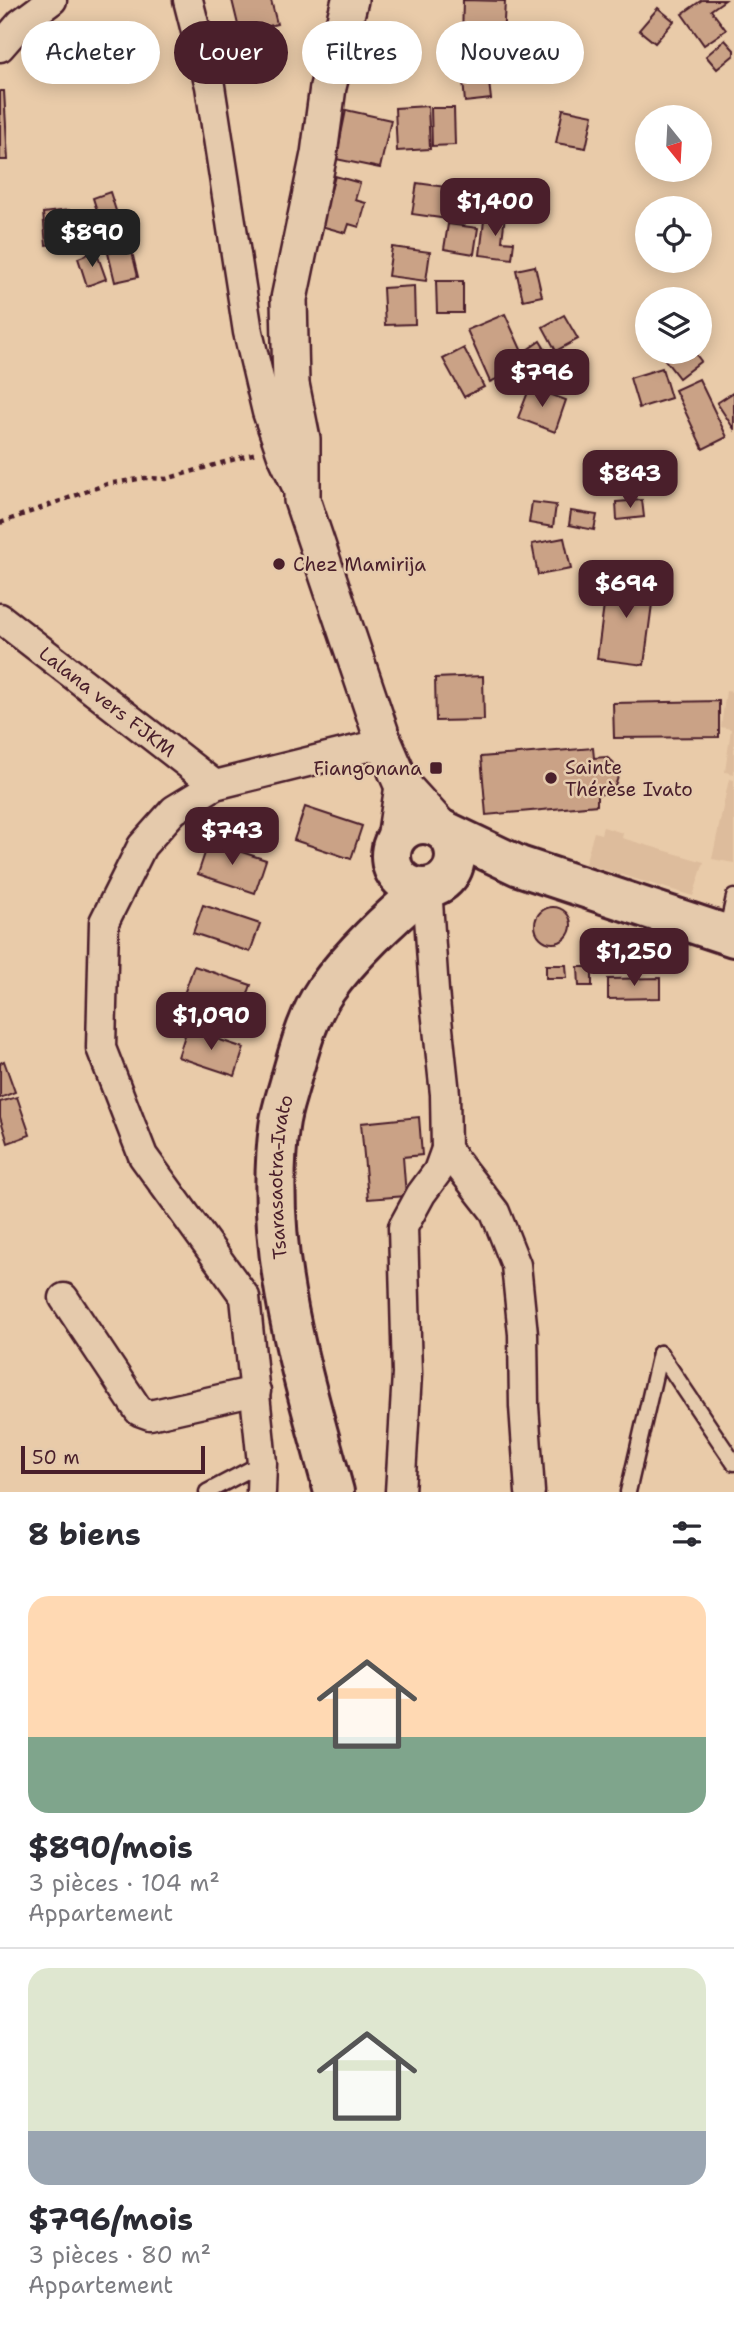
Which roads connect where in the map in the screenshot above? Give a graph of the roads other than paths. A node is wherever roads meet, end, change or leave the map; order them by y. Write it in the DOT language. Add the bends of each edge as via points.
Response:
graph roads {
  1 [pos="52,0"];
  2 [pos="188,0"];
  3 [pos="350,0"];
  4 [pos="0,47"];
  5 [pos="302,500"];
  6 [pos="0,618"];
  7 [pos="384,743"];
  8 [pos="215,785"];
  9 [pos="403,786"];
  10 [pos="443,830"];
  11 [pos="393,852"];
  12 [pos="519,866"];
  13 [pos="437,882"];
  14 [pos="734,897"];
  15 [pos="730,936"];
  16 [pos="353,957"];
  17 [pos="446,1149"];
  18 [pos="64,1298"];
  19 [pos="256,1391"];
  20 [pos="734,1463"];
  21 [pos="262,1464"];
  22 [pos="206,1492"];
  23 [pos="261,1492"];
  24 [pos="334,1492"];
  25 [pos="400,1492"];
  26 [pos="530,1492"];
  27 [pos="628,1492"];
  1 -- 4 [label="street" via="21,23"];
  2 -- 5 [label="street" via="210,86 248,332 267,412"];
  3 -- 5 [label="street" via="328,87 289,299 291,384 302,439"];
  5 -- 7 [label="street"];
  6 -- 8 [label="street, Lalana vers FJKM"];
  7 -- 8 [label="street"];
  7 -- 9 [label="street"];
  8 -- 19 [label="street" via="174,810 142,846 104,922 101,1048 143,1156 245,1297"];
  9 -- 10 [label="street"];
  9 -- 11 [label="street"];
  10 -- 11 [label="main road" via="431,824 404,829"];
  10 -- 12 [label="main road"];
  10 -- 13 [label="main road" via="455,852 454,864"];
  11 -- 13 [label="main road" via="398,878 411,886"];
  11 -- 16 [label="main road"];
  12 -- 13 [label="main road"];
  12 -- 15 [label="main road"];
  13 -- 16 [label="main road" via="396,913"];
  13 -- 17 [label="street" via="428,902"];
  14 -- 15 [label="lane"];
  16 -- 24 [label="main road, Tsarasaotra-Ivato" via="324,993 303,1037 279,1125 274,1220 290,1319"];
  17 -- 25 [label="street" via="438,1171 403,1227 407,1374"];
  17 -- 26 [label="street" via="495,1212 516,1265"];
  18 -- 19 [label="street" via="139,1412 149,1415"];
  19 -- 21 [label="street"];
  20 -- 27 [label="lane" via="660,1353"];
  21 -- 22 [label="lane"];
  21 -- 23 [label="street"];
}
